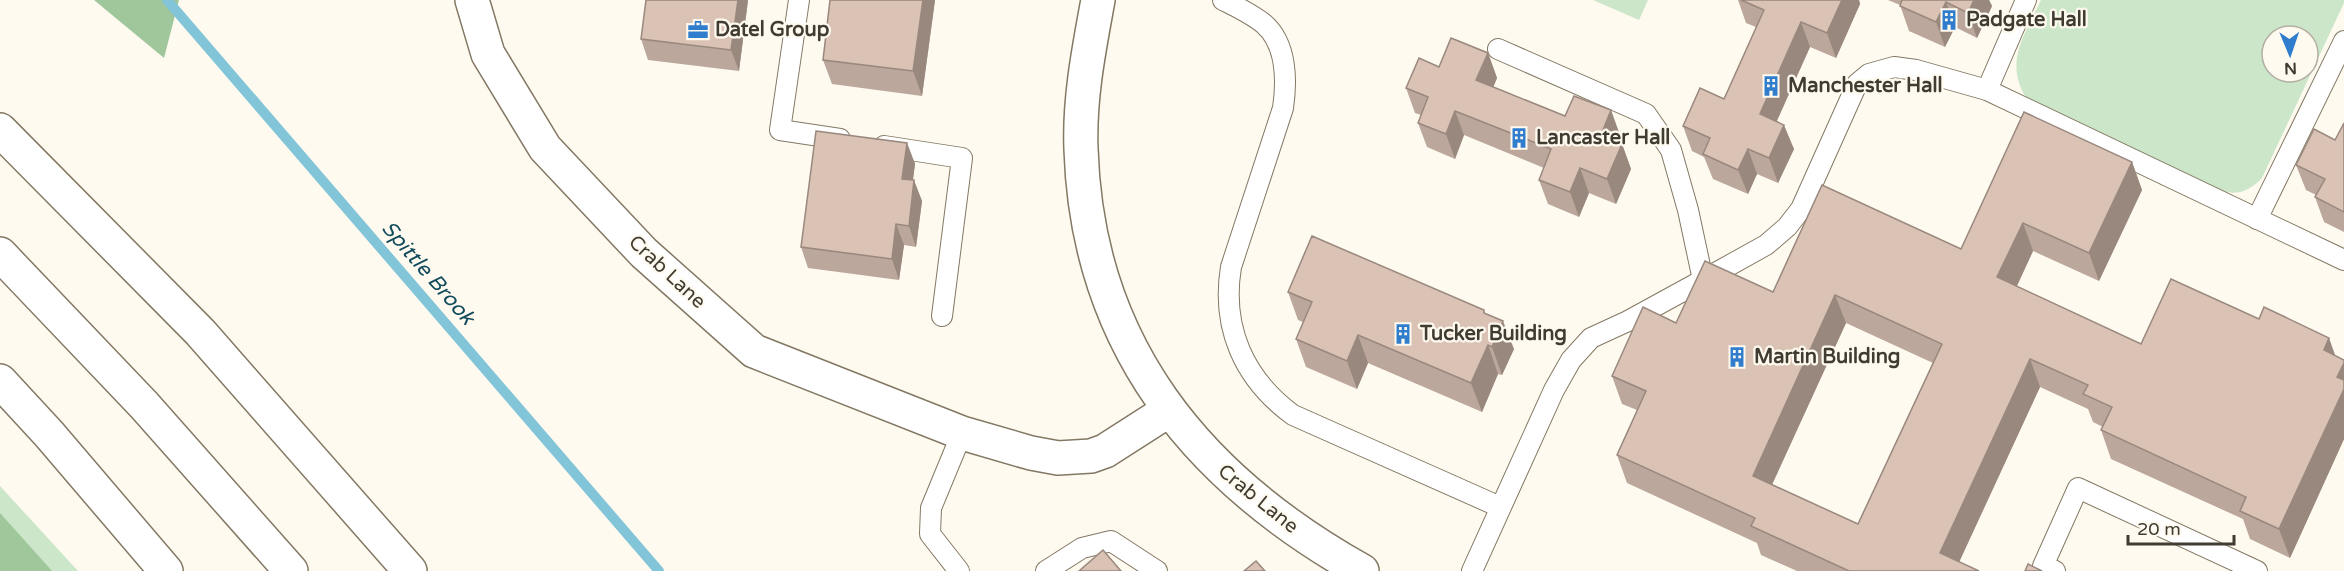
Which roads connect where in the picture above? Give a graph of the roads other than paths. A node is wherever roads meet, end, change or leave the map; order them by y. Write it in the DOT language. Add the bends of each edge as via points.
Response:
graph roads {
  1 [pos="472,0"];
  2 [pos="799,0"];
  3 [pos="1098,0"];
  4 [pos="1223,0"];
  5 [pos="2026,0"];
  6 [pos="2344,41"];
  7 [pos="1498,49"];
  8 [pos="1987,90"];
  9 [pos="0,130"];
  10 [pos="2257,219"];
  11 [pos="0,254"];
  12 [pos="2344,260"];
  13 [pos="1703,280"];
  14 [pos="942,316"];
  15 [pos="0,381"];
  16 [pos="1169,410"];
  17 [pos="962,433"];
  18 [pos="1500,507"];
  19 [pos="166,571"];
  20 [pos="291,571"];
  21 [pos="410,571"];
  22 [pos="959,571"];
  23 [pos="1046,571"];
  24 [pos="1157,571"];
  25 [pos="1362,571"];
  26 [pos="1472,571"];
  27 [pos="2055,571"];
  28 [pos="2257,571"];
  1 -- 17 [label="main road, Crab Lane" via="488,54 545,148 644,253 754,351"];
  2 -- 14 [label="lane" via="780,130 962,158"];
  3 -- 16 [label="main road, Crab Lane" via="1082,108 1082,170 1089,230 1112,309 1147,378"];
  4 -- 18 [label="lane" via="1265,25 1277,44 1286,87 1228,285 1232,325 1247,365 1273,400 1293,415"];
  5 -- 8 [label="lane"];
  6 -- 10 [label="lane"];
  7 -- 13 [label="lane" via="1646,114 1671,150"];
  8 -- 10 [label="lane"];
  8 -- 13 [label="lane" via="1894,67 1869,74 1857,84 1801,208 1787,227 1766,245"];
  9 -- 21 [label="main road" via="200,332"];
  10 -- 12 [label="lane"];
  11 -- 20 [label="main road" via="144,405"];
  13 -- 18 [label="lane" via="1591,338 1571,360"];
  15 -- 19 [label="main road"];
  16 -- 17 [label="main road, Crab Lane" via="1105,451 1075,459 1031,453"];
  16 -- 25 [label="main road, Crab Lane" via="1215,464 1248,495"];
  17 -- 22 [label="lane" via="931,508 930,534"];
  18 -- 26 [label="lane"];
  23 -- 24 [label="lane" via="1082,548 1111,541"];
  27 -- 28 [label="lane" via="2043,566 2078,488"];
}
